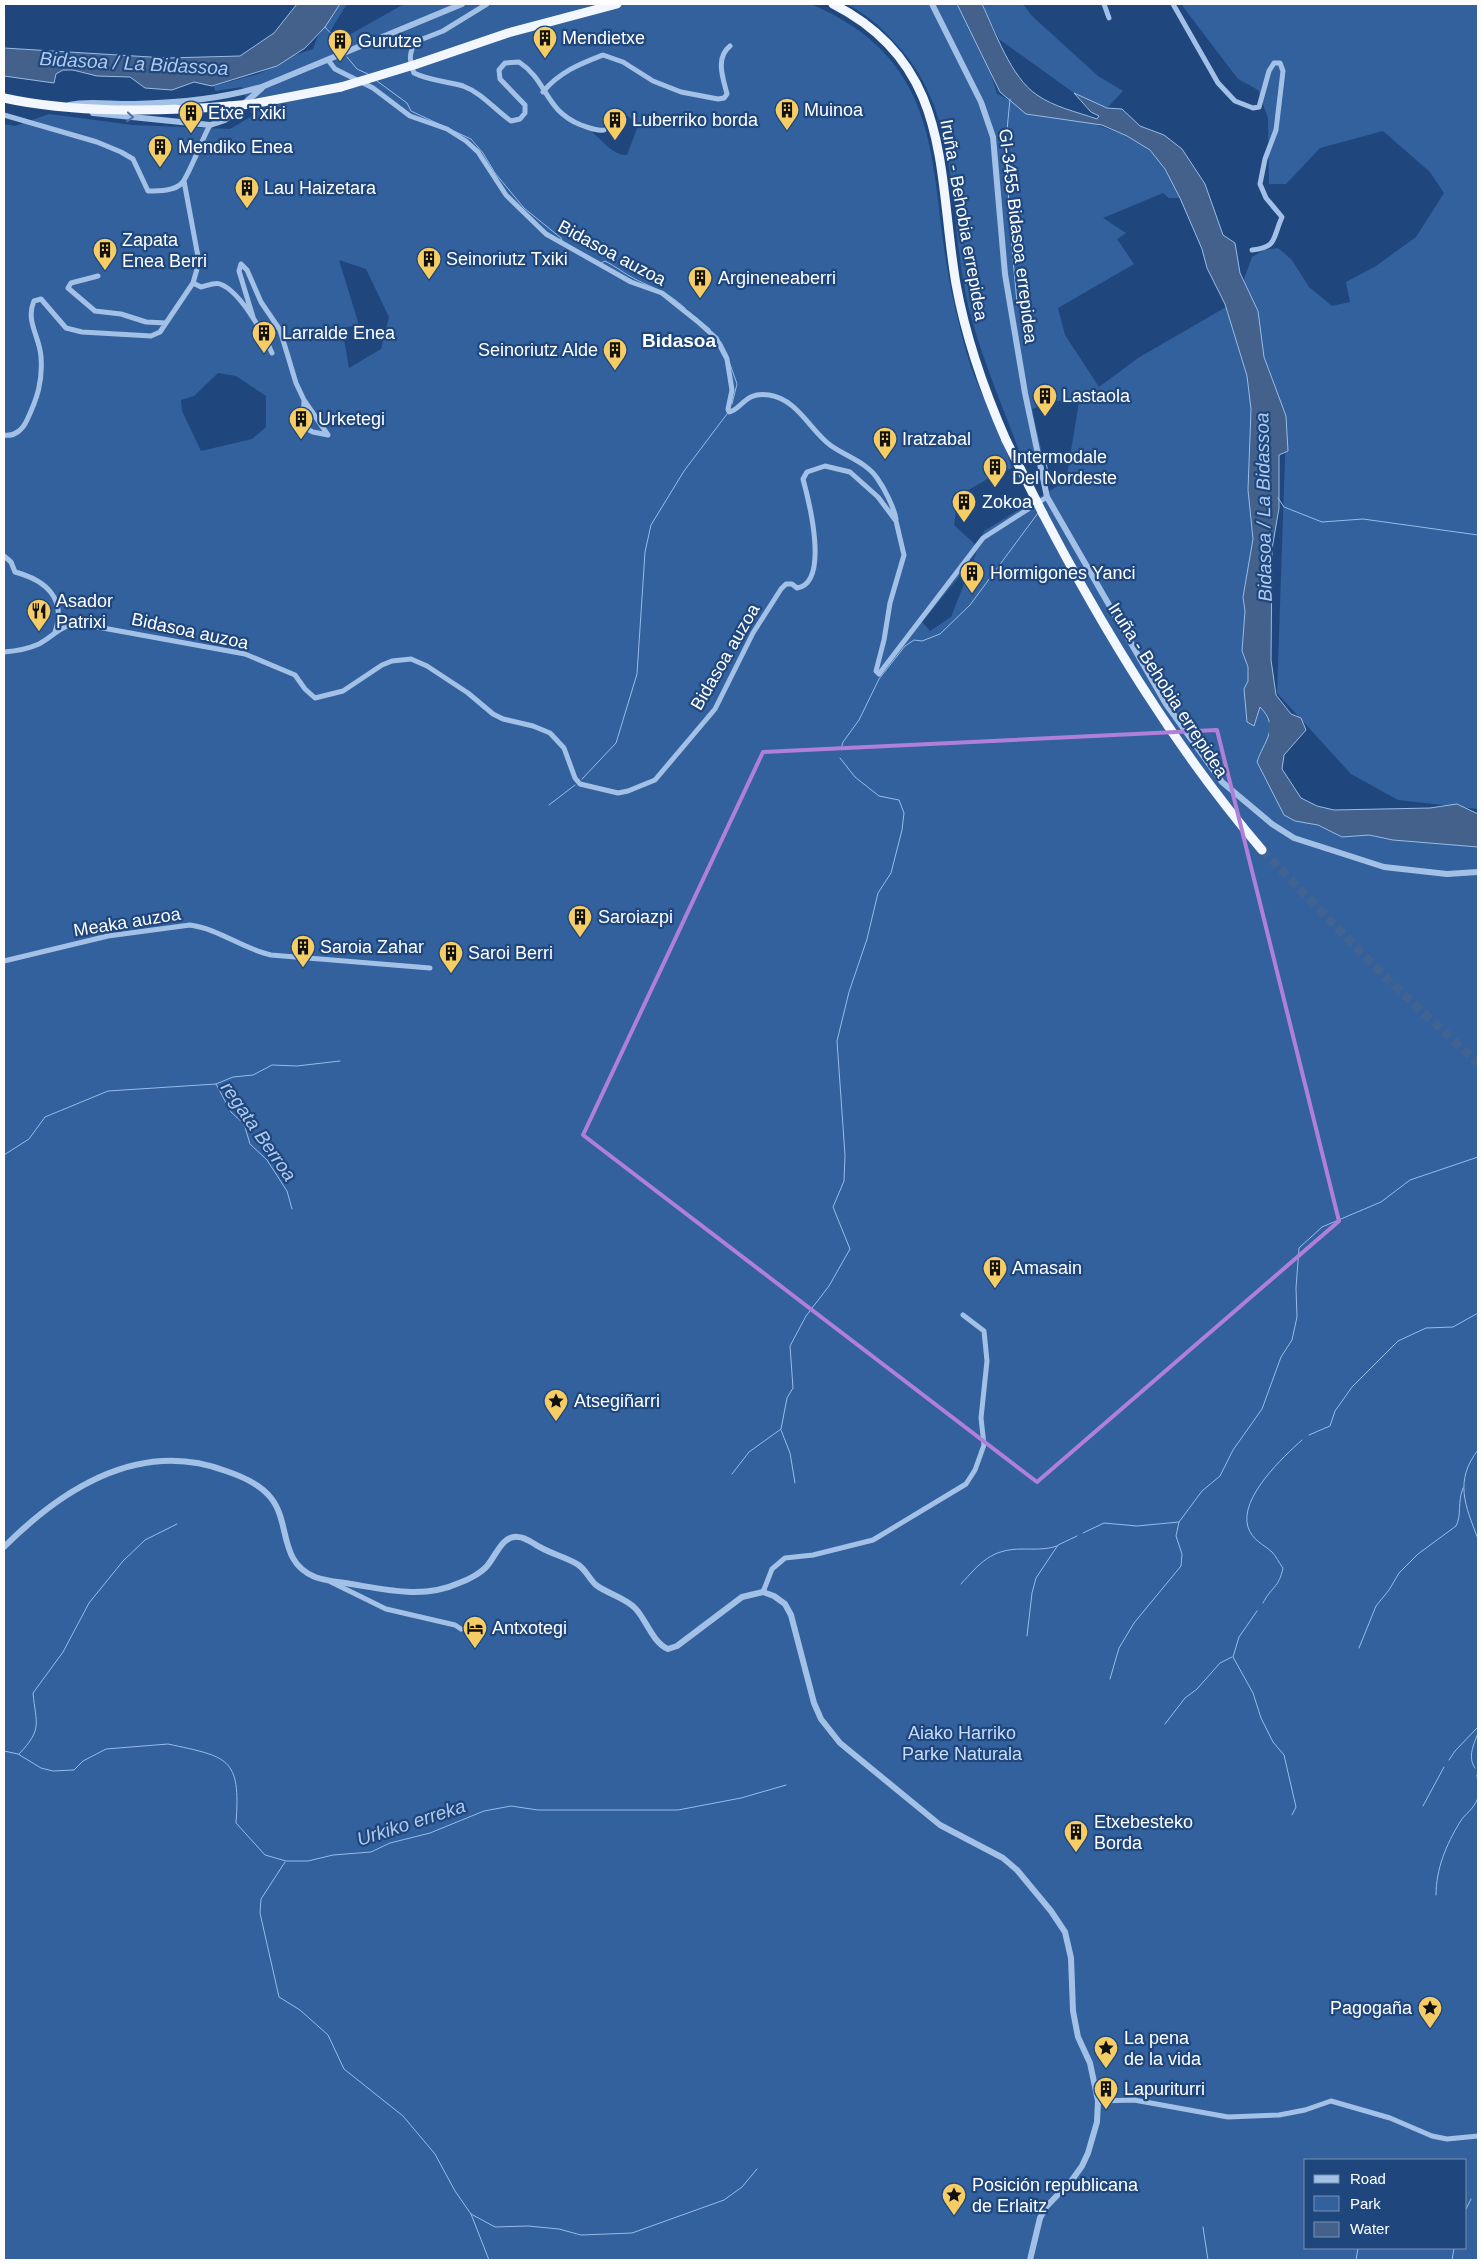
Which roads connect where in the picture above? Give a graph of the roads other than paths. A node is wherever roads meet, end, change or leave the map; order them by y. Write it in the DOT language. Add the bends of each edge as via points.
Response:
graph roads {
  1 [pos="462,4"];
  2 [pos="487,4"];
  3 [pos="617,4"];
  4 [pos="833,4"];
  5 [pos="932,4"];
  6 [pos="1104,4"];
  7 [pos="1173,4"];
  8 [pos="1109,18"];
  9 [pos="730,46"];
  10 [pos="328,60"];
  11 [pos="264,86"];
  12 [pos="543,92"];
  13 [pos="238,94"];
  14 [pos="4,98"];
  15 [pos="248,104"];
  16 [pos="66,106"];
  17 [pos="4,116"];
  18 [pos="210,125"];
  19 [pos="604,130"];
  20 [pos="184,181"];
  21 [pos="1252,250"];
  22 [pos="98,276"];
  23 [pos="193,283"];
  24 [pos="253,317"];
  25 [pos="166,323"];
  26 [pos="272,353"];
  27 [pos="304,400"];
  28 [pos="4,435"];
  29 [pos="1047,497"];
  30 [pos="896,521"];
  31 [pos="4,556"];
  32 [pos="55,633"];
  33 [pos="4,652"];
  34 [pos="1262,850"];
  35 [pos="1478,872"];
  36 [pos="4,961"];
  37 [pos="430,968"];
  38 [pos="963,1315"];
  39 [pos="4,1547"];
  40 [pos="328,1580"];
  41 [pos="763,1592"];
  42 [pos="461,1629"];
  43 [pos="1098,2101"];
  44 [pos="1478,2136"];
  45 [pos="1030,2260"];
  1 -- 10 [label="street"];
  2 -- 12 [label="street" via="443,31 415,42 409,60 414,73 464,86 479,94 511,121 520,119 525,113 525,105 500,79 499,70 505,63 519,62 530,69"];
  3 -- 15 [label="highway, bridge" via="499,36 341,87"];
  4 -- 34 [label="highway, Iruña - Behobia errepidea, bridge" via="862,22 891,48 912,76 928,107 940,151 953,263 964,320 984,386 1006,440 1043,514 1101,620 1159,713 1209,784"];
  5 -- 29 [label="street, GI-3455 Bidasoa errepidea" via="981,102 993,137 1005,274 1026,401"];
  6 -- 8 [label="street"];
  7 -- 21 [label="street" via="1218,83 1235,100 1253,108 1259,106 1274,63 1280,63 1283,71 1276,130 1260,184 1266,198 1282,217 1273,243"];
  9 -- 12 [label="street" via="720,61 727,94 724,98 681,92 603,55 568,69 551,81"];
  10 -- 11 [label="street"];
  10 -- 30 [label="street, Bidasoa auzoa" via="335,69 372,88 410,116 447,129 466,141 478,152 506,195 546,234 631,282 662,293 697,321 716,338 727,359 732,390 729,412 745,399 756,396 770,395 783,400 806,418 822,439 868,468 877,478"];
  11 -- 13 [label="street"];
  11 -- 15 [label="street"];
  12 -- 19 [label="street" via="566,119 596,131"];
  13 -- 15 [label="street"];
  13 -- 16 [label="street" via="145,104 79,103"];
  14 -- 16 [label="highway"];
  15 -- 16 [label="highway, bridge" via="149,109"];
  15 -- 18 [label="street" via="225,120"];
  16 -- 18 [label="street, one-way" via="108,115"];
  17 -- 20 [label="street" via="121,152 133,159 148,190 172,189"];
  18 -- 20 [label="street"];
  20 -- 23 [label="street" via="199,262"];
  22 -- 25 [label="street" via="71,283 68,288 95,311"];
  23 -- 24 [label="street" via="201,287 222,284"];
  23 -- 25 [label="street"];
  24 -- 26 [label="street"];
  24 -- 27 [label="street" via="240,271 241,264 280,330"];
  25 -- 28 [label="street" via="160,332 151,336 82,332 66,328 41,299 34,301 30,319 41,356 38,396 19,432"];
  27 -- 27 [label="street" via="303,427 328,435"];
  29 -- 30 [label="street, Bidasoa auzoa" via="983,538 879,674 876,666 904,555"];
  29 -- 35 [label="street, GI-3455 Bidasoa errepidea" via="1166,704 1222,782 1238,797 1294,838 1316,847 1384,867 1447,874"];
  30 -- 32 [label="street, Bidasoa auzoa" via="878,497 850,472 824,466 807,472 803,479 816,548 812,578 804,586 797,588 786,584 781,589 753,633 715,709 655,780 618,793 580,784 564,748 550,733 503,719 427,666 411,659 382,665 343,691 315,698 295,676 245,654 81,624 69,624"];
  31 -- 32 [label="street" via="15,572 33,578 53,594 58,603"];
  32 -- 33 [label="street, Bidasoa auzoa" via="38,644"];
  36 -- 37 [label="street, Meaka auzoa" via="100,938 190,925 204,927 271,955"];
  38 -- 41 [label="street" via="984,1332 987,1361 981,1418 984,1445 966,1484 873,1540 813,1555 785,1558 772,1569"];
  39 -- 40 [label="street" via="33,1518 92,1480 129,1466 180,1460 206,1463 236,1475 271,1498 283,1523 286,1544 293,1558 314,1577"];
  40 -- 41 [label="street" via="403,1593 438,1590 460,1583 486,1567 506,1540 521,1537 558,1558 578,1564 596,1585 635,1608 658,1642 668,1649 677,1646 742,1597"];
  40 -- 42 [label="street" via="386,1609"];
  41 -- 43 [label="street" via="774,1596 788,1609 814,1703 821,1719 840,1744 940,1825 1003,1858 1017,1870 1065,1932 1071,1958 1078,2037 1090,2063"];
  43 -- 44 [label="street" via="1134,2100 1228,2117 1288,2113 1331,2100 1390,2118 1432,2136 1447,2139"];
  43 -- 45 [label="street" via="1097,2122 1088,2154 1072,2180 1046,2206"];
}
